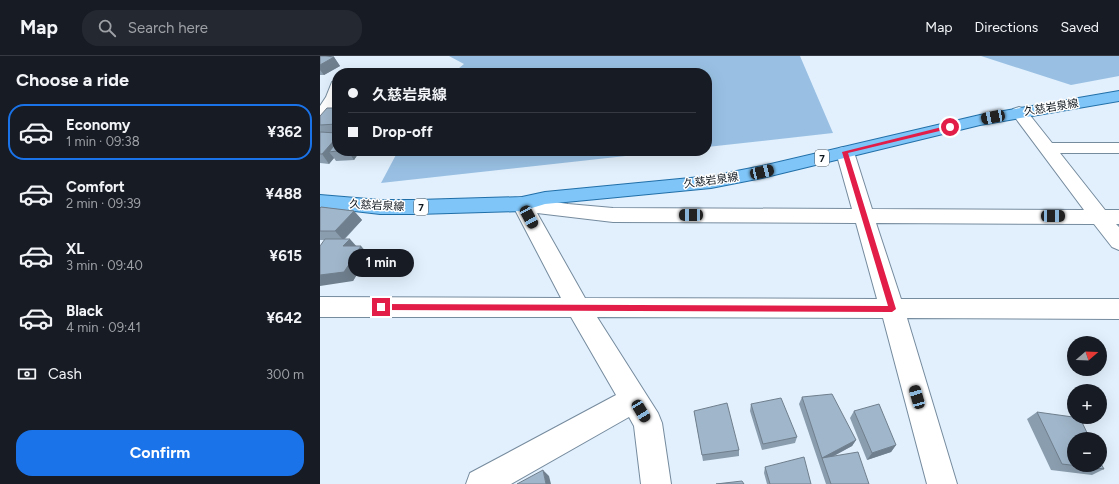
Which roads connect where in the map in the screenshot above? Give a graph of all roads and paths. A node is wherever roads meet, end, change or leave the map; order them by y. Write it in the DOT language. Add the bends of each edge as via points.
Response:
graph roads {
  1 [pos="1119,96"];
  2 [pos="332,100"];
  3 [pos="1019,112"];
  4 [pos="320,118"];
  5 [pos="1048,148"];
  6 [pos="1119,148"];
  7 [pos="845,152"];
  8 [pos="320,201"];
  9 [pos="522,204"];
  10 [pos="865,216"];
  11 [pos="1109,217"];
  12 [pos="1119,242"];
  13 [pos="320,307"];
  14 [pos="578,308"];
  15 [pos="892,309"];
  16 [pos="1119,309"];
  17 [pos="634,400"];
  18 [pos="481,484"];
  19 [pos="656,484"];
  20 [pos="942,484"];
  1 -- 3 [label="main road, 久慈岩泉線 / 7"];
  2 -- 4 [label="street"];
  3 -- 5 [label="street"];
  3 -- 7 [label="main road, 久慈岩泉線 / 7"];
  5 -- 6 [label="street"];
  5 -- 11 [label="street"];
  7 -- 9 [label="main road, 久慈岩泉線 / 7" via="711,182 545,198"];
  7 -- 10 [label="street"];
  8 -- 9 [label="main road, 久慈岩泉線 / 7" via="380,207"];
  9 -- 10 [label="street" via="613,215"];
  9 -- 14 [label="street"];
  10 -- 11 [label="street"];
  10 -- 15 [label="street"];
  11 -- 12 [label="street"];
  13 -- 14 [label="street"];
  14 -- 15 [label="street"];
  14 -- 17 [label="street"];
  15 -- 16 [label="street"];
  15 -- 20 [label="street"];
  17 -- 18 [label="street"];
  17 -- 19 [label="street" via="648,423"];
}
